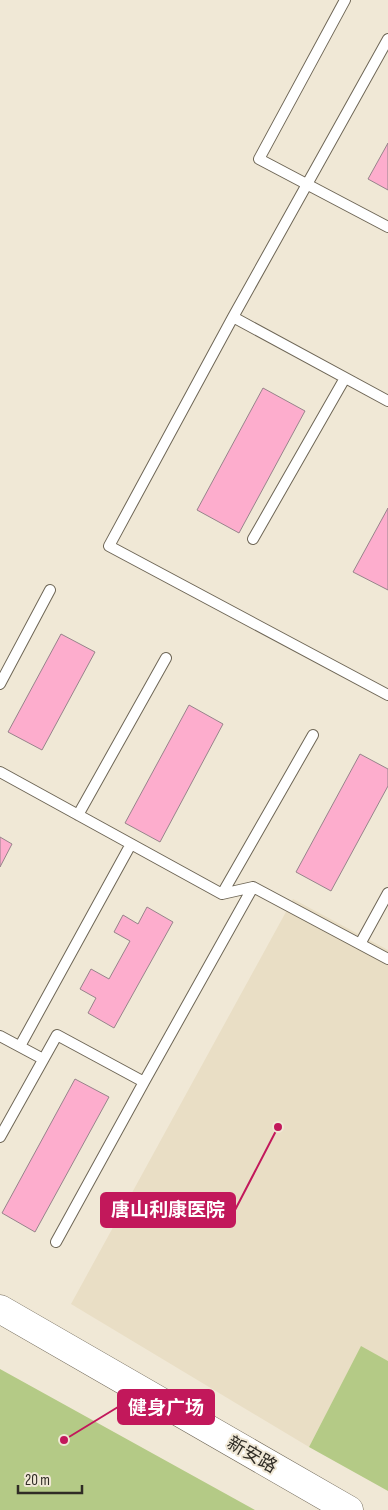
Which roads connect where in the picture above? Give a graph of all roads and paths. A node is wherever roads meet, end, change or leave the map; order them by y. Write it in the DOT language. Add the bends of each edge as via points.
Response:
graph roads {
  1 [pos="345,0"];
  2 [pos="388,39"];
  3 [pos="308,184"];
  4 [pos="388,227"];
  5 [pos="233,317"];
  6 [pos="345,378"];
  7 [pos="388,401"];
  8 [pos="253,540"];
  9 [pos="50,590"];
  10 [pos="166,658"];
  11 [pos="0,684"];
  12 [pos="388,695"];
  13 [pos="313,735"];
  14 [pos="0,772"];
  15 [pos="78,815"];
  16 [pos="131,844"];
  17 [pos="253,887"];
  18 [pos="388,893"];
  19 [pos="222,894"];
  20 [pos="360,944"];
  21 [pos="388,959"];
  22 [pos="0,1036"];
  23 [pos="20,1046"];
  24 [pos="43,1059"];
  25 [pos="144,1082"];
  26 [pos="0,1137"];
  27 [pos="56,1242"];
  28 [pos="0,1309"];
  29 [pos="0,1326"];
  30 [pos="320,1510"];
  31 [pos="349,1510"];
  1 -- 3 [label="lane" via="259,159"];
  2 -- 3 [label="lane"];
  3 -- 4 [label="lane"];
  3 -- 5 [label="lane"];
  5 -- 6 [label="lane"];
  5 -- 12 [label="lane" via="109,546"];
  6 -- 7 [label="lane"];
  6 -- 8 [label="lane"];
  9 -- 11 [label="lane"];
  10 -- 15 [label="lane"];
  13 -- 19 [label="lane"];
  14 -- 15 [label="lane"];
  15 -- 16 [label="lane"];
  16 -- 19 [label="lane"];
  16 -- 23 [label="lane"];
  17 -- 19 [label="lane"];
  17 -- 20 [label="lane"];
  17 -- 25 [label="lane"];
  18 -- 20 [label="lane"];
  20 -- 21 [label="lane"];
  22 -- 23 [label="lane"];
  23 -- 24 [label="lane"];
  24 -- 25 [label="lane" via="57,1035"];
  24 -- 26 [label="lane"];
  25 -- 27 [label="lane"];
  28 -- 31 [label="main road, 新安路"];
  29 -- 30 [label="main road, 新安路"];
}
